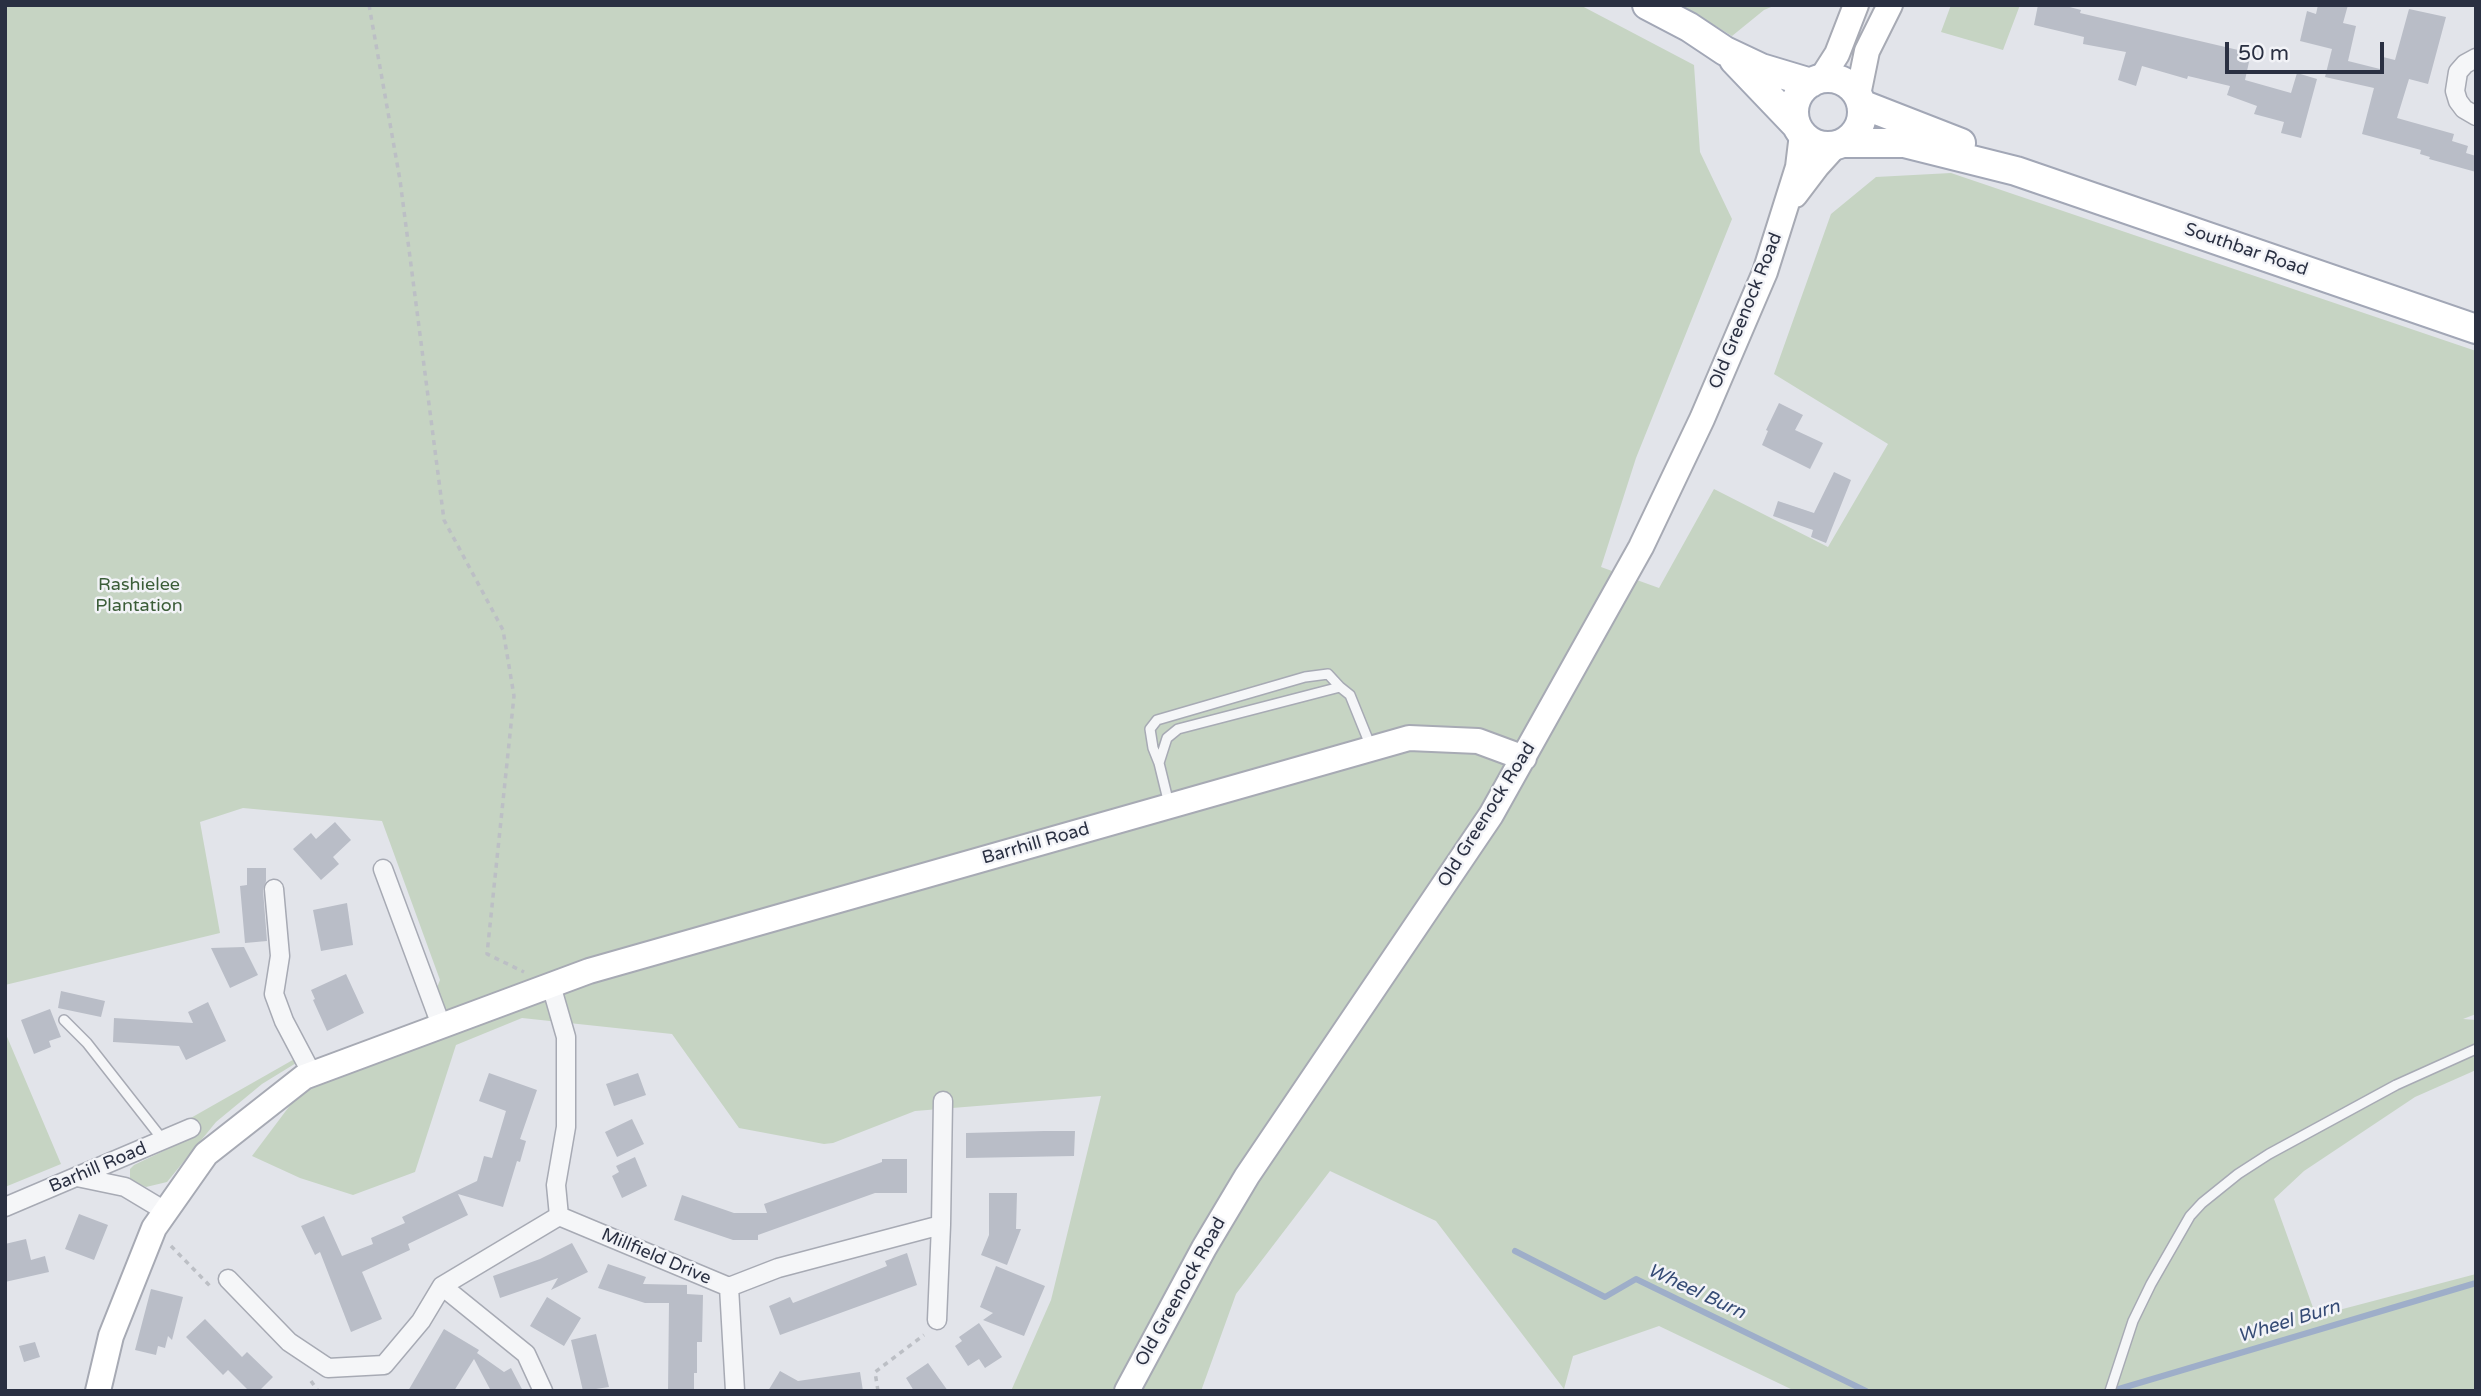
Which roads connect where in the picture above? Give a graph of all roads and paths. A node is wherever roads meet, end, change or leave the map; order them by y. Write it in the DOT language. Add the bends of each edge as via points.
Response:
graph roads {
  1 [pos="369,5"];
  2 [pos="1647,5"];
  3 [pos="1856,5"];
  4 [pos="1890,5"];
  5 [pos="1725,51"];
  6 [pos="2476,58"];
  7 [pos="1816,81"];
  8 [pos="1859,99"];
  9 [pos="2476,116"];
  10 [pos="1799,130"];
  11 [pos="1840,144"];
  12 [pos="2016,171"];
  13 [pos="1787,206"];
  14 [pos="2476,329"];
  15 [pos="1340,687"];
  16 [pos="1371,748"];
  17 [pos="1524,758"];
  18 [pos="1159,763"];
  19 [pos="1170,806"];
  20 [pos="383,869"];
  21 [pos="274,889"];
  22 [pos="551,985"];
  23 [pos="64,1020"];
  24 [pos="442,1025"];
  25 [pos="2476,1049"];
  26 [pos="312,1074"];
  27 [pos="943,1101"];
  28 [pos="191,1128"];
  29 [pos="163,1140"];
  30 [pos="78,1177"];
  31 [pos="5,1207"];
  32 [pos="559,1216"];
  33 [pos="159,1219"];
  34 [pos="942,1225"];
  35 [pos="228,1279"];
  36 [pos="442,1286"];
  37 [pos="729,1287"];
  38 [pos="937,1320"];
  39 [pos="99,1391"];
  40 [pos="543,1391"];
  41 [pos="735,1391"];
  42 [pos="878,1391"];
  43 [pos="1127,1391"];
  44 [pos="2110,1391"];
  1 -- 22 [label="path" via="400,180 444,520 503,631 514,696 487,954"];
  2 -- 5 [label="main road"];
  3 -- 7 [label="street" via="1837,54"];
  4 -- 8 [label="street" via="1867,51"];
  5 -- 7 [label="main road" via="1775,74"];
  5 -- 10 [label="main road"];
  6 -- 9 [label="street" via="2458,72 2455,91 2464,109"];
  7 -- 8 [label="main road" via="1842,81"];
  7 -- 10 [label="main road" via="1797,97 1794,117"];
  8 -- 11 [label="main road" via="1859,127"];
  8 -- 12 [label="main road, Southbar Road"];
  10 -- 11 [label="main road" via="1818,145"];
  10 -- 13 [label="street, Old Greenock Road" via="1798,167"];
  11 -- 12 [label="main road, Southbar Road" via="1904,143"];
  11 -- 13 [label="street, Old Greenock Road"];
  12 -- 14 [label="main road, Southbar Road"];
  13 -- 17 [label="street, Old Greenock Road" via="1765,272 1702,419 1641,547"];
  15 -- 16 [label="lane" via="1350,695"];
  15 -- 18 [label="lane" via="1178,729 1167,737"];
  15 -- 18 [label="lane" via="1328,674 1305,677 1157,720 1150,729"];
  16 -- 17 [label="street, Barrhill Road" via="1409,738 1478,741"];
  16 -- 19 [label="street, Barrhill Road"];
  17 -- 43 [label="street, Old Greenock Road" via="1491,815 1247,1176"];
  18 -- 19 [label="lane"];
  19 -- 22 [label="street, Barrhill Road"];
  20 -- 24 [label="street"];
  21 -- 26 [label="street" via="280,956 274,994"];
  22 -- 24 [label="street, Barrhill Road"];
  22 -- 32 [label="street" via="566,1037 566,1127 556,1185"];
  23 -- 29 [label="lane"];
  24 -- 26 [label="street, Barrhill Road"];
  25 -- 44 [label="lane" via="2396,1085 2269,1154 2202,1203 2156,1274 2133,1321"];
  26 -- 33 [label="street, Barrhill Road" via="206,1154"];
  27 -- 34 [label="street"];
  28 -- 29 [label="street, Barhill Road"];
  29 -- 30 [label="street, Barhill Road"];
  30 -- 31 [label="street, Barhill Road"];
  30 -- 33 [label="street" via="125,1187"];
  32 -- 36 [label="street"];
  32 -- 37 [label="street, Millfield Drive"];
  33 -- 35 [label="path" via="216,1292"];
  33 -- 39 [label="street, Barrhill Road" via="111,1336"];
  34 -- 37 [label="street, Millfield Drive" via="778,1268"];
  34 -- 38 [label="street"];
  35 -- 36 [label="street" via="289,1342 328,1368 384,1365 421,1321"];
  36 -- 40 [label="street" via="526,1354"];
  37 -- 41 [label="street"];
  38 -- 42 [label="path" via="875,1372"];
}
